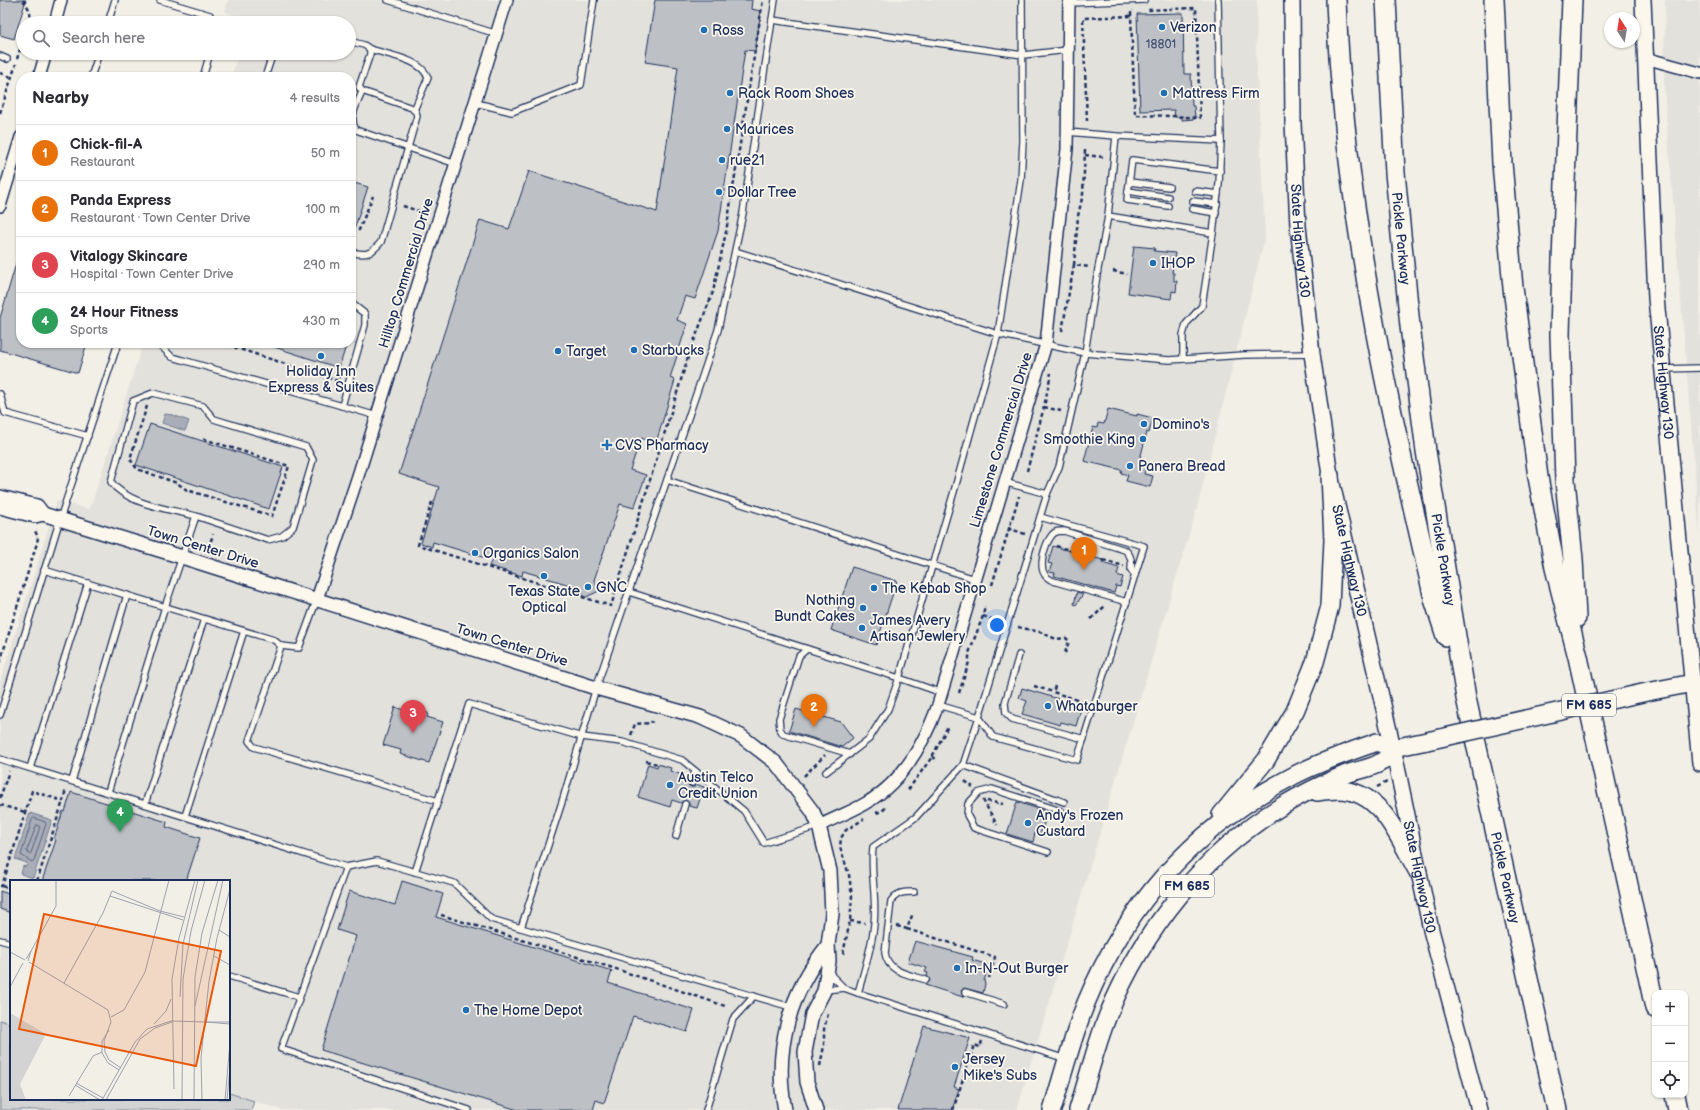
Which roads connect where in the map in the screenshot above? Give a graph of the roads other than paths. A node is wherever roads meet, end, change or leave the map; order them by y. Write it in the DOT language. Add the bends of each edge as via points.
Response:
graph roads {
  1 [pos="62,0"];
  2 [pos="115,0"];
  3 [pos="160,0"];
  4 [pos="388,0"];
  5 [pos="507,0"];
  6 [pos="594,0"];
  7 [pos="775,0"];
  8 [pos="1022,0"];
  9 [pos="1144,0"];
  10 [pos="1218,0"];
  11 [pos="1292,0"];
  12 [pos="1336,0"];
  13 [pos="1386,0"];
  14 [pos="1494,0"];
  15 [pos="1572,0"];
  16 [pos="1643,0"];
  17 [pos="1069,1"];
  18 [pos="56,16"];
  19 [pos="110,16"];
  20 [pos="210,16"];
  21 [pos="772,20"];
  22 [pos="497,34"];
  23 [pos="356,43"];
  24 [pos="370,49"];
  25 [pos="1068,50"];
  26 [pos="1023,55"];
  27 [pos="0,56"];
  28 [pos="1645,58"];
  29 [pos="7,59"];
  30 [pos="44,60"];
  31 [pos="97,60"];
  32 [pos="208,60"];
  33 [pos="271,60"];
  34 [pos="40,72"];
  35 [pos="93,72"];
  36 [pos="204,72"];
  37 [pos="267,72"];
  38 [pos="1700,73"];
  39 [pos="359,87"];
  40 [pos="476,103"];
  41 [pos="356,107"];
  42 [pos="414,110"];
  43 [pos="356,130"];
  44 [pos="1067,132"];
  45 [pos="1116,136"];
  46 [pos="1221,141"];
  47 [pos="408,147"];
  48 [pos="16,153"];
  49 [pos="456,164"];
  50 [pos="1220,171"];
  51 [pos="1130,182"];
  52 [pos="1169,187"];
  53 [pos="1195,191"];
  54 [pos="1128,192"];
  55 [pos="1218,194"];
  56 [pos="1168,197"];
  57 [pos="1194,201"];
  58 [pos="1217,204"];
  59 [pos="0,206"];
  60 [pos="1168,206"];
  61 [pos="1192,209"];
  62 [pos="1216,213"];
  63 [pos="1108,216"];
  64 [pos="1213,233"];
  65 [pos="735,251"];
  66 [pos="356,253"];
  67 [pos="356,307"];
  68 [pos="998,334"];
  69 [pos="1046,344"];
  70 [pos="116,348"];
  71 [pos="163,348"];
  72 [pos="1085,353"];
  73 [pos="1312,354"];
  74 [pos="1183,359"];
  75 [pos="1663,368"];
  76 [pos="1700,368"];
  77 [pos="0,394"];
  78 [pos="342,406"];
  79 [pos="377,416"];
  80 [pos="88,436"];
  81 [pos="1330,475"];
  82 [pos="667,480"];
  83 [pos="1004,482"];
  84 [pos="1047,494"];
  85 [pos="0,497"];
  86 [pos="0,507"];
  87 [pos="43,514"];
  88 [pos="196,516"];
  89 [pos="1040,517"];
  90 [pos="60,519"];
  91 [pos="182,557"];
  92 [pos="933,564"];
  93 [pos="44,570"];
  94 [pos="1135,575"];
  95 [pos="975,578"];
  96 [pos="88,583"];
  97 [pos="629,592"];
  98 [pos="127,595"];
  99 [pos="317,599"];
  100 [pos="1127,602"];
  101 [pos="165,606"];
  102 [pos="204,619"];
  103 [pos="244,631"];
  104 [pos="281,646"];
  105 [pos="807,649"];
  106 [pos="1019,655"];
  107 [pos="1578,657"];
  108 [pos="900,678"];
  109 [pos="1698,681"];
  110 [pos="596,688"];
  111 [pos="942,693"];
  112 [pos="1466,698"];
  113 [pos="938,706"];
  114 [pos="0,715"];
  115 [pos="979,717"];
  116 [pos="582,737"];
  117 [pos="1084,738"];
  118 [pos="1393,748"];
  119 [pos="850,754"];
  120 [pos="0,759"];
  121 [pos="1700,763"];
  122 [pos="963,766"];
  123 [pos="30,768"];
  124 [pos="695,771"];
  125 [pos="826,772"];
  126 [pos="72,781"];
  127 [pos="692,783"];
  128 [pos="108,792"];
  129 [pos="1303,793"];
  130 [pos="438,800"];
  131 [pos="1064,802"];
  132 [pos="145,804"];
  133 [pos="685,804"];
  134 [pos="1061,811"];
  135 [pos="185,816"];
  136 [pos="819,826"];
  137 [pos="1204,835"];
  138 [pos="676,836"];
  139 [pos="1048,852"];
  140 [pos="346,867"];
  141 [pos="414,872"];
  142 [pos="1418,872"];
  143 [pos="914,892"];
  144 [pos="521,928"];
  145 [pos="0,940"];
  146 [pos="10,943"];
  147 [pos="828,945"];
  148 [pos="827,971"];
  149 [pos="230,976"];
  150 [pos="926,980"];
  151 [pos="844,988"];
  152 [pos="824,990"];
  153 [pos="965,992"];
  154 [pos="858,993"];
  155 [pos="1652,994"];
  156 [pos="754,996"];
  157 [pos="299,997"];
  158 [pos="1004,1004"];
  159 [pos="791,1007"];
  160 [pos="812,1014"];
  161 [pos="1068,1060"];
  162 [pos="1676,1098"];
  163 [pos="468,1110"];
  164 [pos="706,1110"];
  165 [pos="785,1110"];
  166 [pos="816,1110"];
  167 [pos="1052,1110"];
  168 [pos="1078,1110"];
  169 [pos="1479,1110"];
  170 [pos="1557,1110"];
  171 [pos="1678,1110"];
  1 -- 18 [label="street"];
  2 -- 19 [label="lane"];
  3 -- 20 [label="lane"];
  4 -- 22 [label="lane"];
  5 -- 22 [label="street, Hilltop Commercial Drive"];
  6 -- 40 [label="lane" via="581,85 512,112"];
  7 -- 21 [label="lane"];
  8 -- 26 [label="lane"];
  9 -- 17 [label="lane"];
  10 -- 46 [label="lane"];
  11 -- 73 [label="main road, State Highway 130 / FM 685" via="1297,210"];
  12 -- 112 [label="highway" via="1350,166 1377,341 1434,599"];
  13 -- 112 [label="highway, Pickle Parkway" via="1395,173 1410,326 1426,450"];
  14 -- 107 [label="highway" via="1502,163 1514,296 1538,477 1555,568"];
  15 -- 107 [label="highway" via="1560,335 1565,480 1573,559"];
  16 -- 28 [label="main road, State Highway 130"];
  17 -- 25 [label="street, Limestone Commercial Drive"];
  21 -- 26 [label="lane"];
  21 -- 65 [label="lane"];
  22 -- 40 [label="street, Hilltop Commercial Drive"];
  23 -- 24 [label="lane"];
  24 -- 39 [label="lane"];
  24 -- 42 [label="lane" via="415,63 426,72 428,78"];
  25 -- 26 [label="lane"];
  25 -- 44 [label="street, Limestone Commercial Drive"];
  26 -- 68 [label="lane" via="1021,180"];
  27 -- 29 [label="lane"];
  28 -- 38 [label="street"];
  28 -- 75 [label="main road, State Highway 130" via="1656,298"];
  30 -- 34 [label="street"];
  31 -- 35 [label="lane"];
  32 -- 36 [label="lane"];
  33 -- 37 [label="lane"];
  39 -- 41 [label="lane" via="362,92"];
  39 -- 42 [label="lane" via="362,91"];
  40 -- 49 [label="street, Hilltop Commercial Drive"];
  42 -- 47 [label="lane" via="417,116"];
  43 -- 47 [label="lane"];
  44 -- 45 [label="lane"];
  44 -- 69 [label="street, Limestone Commercial Drive"];
  45 -- 46 [label="lane"];
  45 -- 63 [label="lane"];
  46 -- 50 [label="lane"];
  47 -- 49 [label="lane"];
  47 -- 66 [label="lane" via="381,242 375,250 367,254"];
  48 -- 59 [label="street"];
  49 -- 79 [label="street, Hilltop Commercial Drive"];
  50 -- 51 [label="lane" via="1132,160"];
  50 -- 55 [label="lane"];
  51 -- 52 [label="lane"];
  51 -- 54 [label="lane"];
  53 -- 55 [label="lane"];
  54 -- 56 [label="lane"];
  54 -- 60 [label="lane" via="1127,200"];
  55 -- 58 [label="lane"];
  57 -- 58 [label="lane"];
  58 -- 62 [label="lane"];
  61 -- 62 [label="lane"];
  62 -- 64 [label="lane"];
  63 -- 64 [label="lane"];
  63 -- 72 [label="lane"];
  64 -- 74 [label="lane" via="1202,306 1186,324 1183,335"];
  65 -- 68 [label="lane"];
  65 -- 82 [label="lane" via="718,330"];
  67 -- 78 [label="lane" via="365,314 365,325"];
  68 -- 69 [label="lane"];
  68 -- 92 [label="lane"];
  69 -- 72 [label="lane"];
  69 -- 83 [label="street, Limestone Commercial Drive"];
  70 -- 80 [label="lane"];
  71 -- 78 [label="lane" via="172,357"];
  72 -- 74 [label="lane"];
  72 -- 84 [label="lane" via="1059,468"];
  73 -- 74 [label="lane"];
  73 -- 81 [label="main road, State Highway 130 / FM 685"];
  75 -- 76 [label="lane"];
  75 -- 109 [label="main road, State Highway 130"];
  77 -- 80 [label="lane" via="5,413"];
  78 -- 79 [label="lane"];
  79 -- 99 [label="street, Hilltop Commercial Drive"];
  80 -- 90 [label="lane"];
  81 -- 118 [label="main road, State Highway 130"];
  81 -- 137 [label="main road, FM 685" via="1333,540 1330,606 1315,662 1295,711 1266,760"];
  82 -- 92 [label="lane"];
  82 -- 97 [label="lane"];
  83 -- 84 [label="lane"];
  83 -- 95 [label="street, Limestone Commercial Drive"];
  84 -- 89 [label="lane"];
  85 -- 87 [label="street, Town Center Drive" via="37,506"];
  86 -- 87 [label="street, Town Center Drive" via="35,516"];
  87 -- 90 [label="street, Town Center Drive"];
  88 -- 88 [label="lane" via="268,540 282,536 293,527 313,460 306,447 214,419 203,406 153,393 133,401 111,482 118,491 136,500"];
  88 -- 91 [label="lane"];
  89 -- 94 [label="lane" via="1144,546"];
  89 -- 115 [label="lane"];
  90 -- 91 [label="street, Town Center Drive"];
  90 -- 93 [label="lane"];
  91 -- 99 [label="street, Town Center Drive"];
  91 -- 101 [label="lane"];
  92 -- 95 [label="lane"];
  92 -- 108 [label="lane"];
  93 -- 96 [label="lane"];
  93 -- 114 [label="lane"];
  94 -- 100 [label="lane"];
  94 -- 100 [label="lane" via="1131,570 1132,561 1125,550 1064,531 1052,535 1046,546 1042,566 1045,575 1053,582"];
  95 -- 111 [label="street, Limestone Commercial Drive"];
  96 -- 98 [label="lane"];
  96 -- 123 [label="lane"];
  97 -- 105 [label="lane"];
  97 -- 110 [label="lane"];
  98 -- 101 [label="lane"];
  98 -- 126 [label="lane"];
  99 -- 104 [label="lane" via="299,648"];
  99 -- 110 [label="street, Town Center Drive"];
  100 -- 117 [label="lane"];
  101 -- 102 [label="lane"];
  101 -- 128 [label="lane"];
  102 -- 103 [label="lane"];
  102 -- 132 [label="lane"];
  103 -- 104 [label="lane" via="274,640"];
  103 -- 135 [label="lane"];
  104 -- 130 [label="lane" via="249,741 254,747"];
  105 -- 108 [label="lane"];
  105 -- 119 [label="lane" via="799,656 779,719 780,729 783,734"];
  106 -- 117 [label="lane" via="1005,703 1006,713 1012,719"];
  107 -- 155 [label="highway"];
  108 -- 111 [label="lane"];
  108 -- 119 [label="lane" via="888,709 870,739"];
  109 -- 118 [label="main road, FM 685 / FM 685, bridge"];
  109 -- 121 [label="main road, State Highway 130"];
  110 -- 116 [label="lane"];
  110 -- 136 [label="street, Town Center Drive" via="700,717 741,736 776,762"];
  111 -- 113 [label="street, Limestone Commercial Drive"];
  112 -- 170 [label="highway, Pickle Parkway"];
  113 -- 115 [label="lane"];
  113 -- 136 [label="street, Limestone Commercial Drive" via="929,731 914,757 890,785 867,803"];
  115 -- 117 [label="lane" via="993,737 1077,760"];
  115 -- 122 [label="lane"];
  116 -- 124 [label="lane" via="631,745 682,760"];
  116 -- 130 [label="lane" via="469,704"];
  116 -- 144 [label="lane"];
  118 -- 129 [label="main road, FM 685 / FM 685" via="1382,762"];
  118 -- 137 [label="main road, FM 685" via="1377,742 1294,776 1259,795"];
  118 -- 142 [label="main road, State Highway 130"];
  119 -- 125 [label="lane"];
  120 -- 123 [label="lane"];
  122 -- 131 [label="lane"];
  122 -- 154 [label="lane" via="916,817 873,847 874,924"];
  123 -- 126 [label="lane"];
  124 -- 127 [label="lane"];
  124 -- 136 [label="lane" via="744,811 764,842"];
  126 -- 128 [label="lane"];
  128 -- 132 [label="lane"];
  129 -- 142 [label="main road" via="1340,790 1369,800 1384,812"];
  129 -- 168 [label="main road, FM 685 / FM 685" via="1270,813 1218,855 1176,898 1150,934 1128,972 1108,1016"];
  130 -- 141 [label="lane"];
  132 -- 135 [label="lane"];
  133 -- 138 [label="lane"];
  134 -- 139 [label="lane" via="992,790 978,793 968,804 967,815 974,828"];
  135 -- 140 [label="lane"];
  136 -- 147 [label="street, Town Center Drive" via="830,871 832,914"];
  137 -- 161 [label="main road, FM 685 / FM 685" via="1176,862 1129,920 1086,1004"];
  140 -- 141 [label="lane" via="377,861"];
  140 -- 157 [label="lane"];
  141 -- 144 [label="lane" via="454,883 491,919"];
  142 -- 169 [label="main road, State Highway 130"];
  143 -- 150 [label="lane" via="903,892 894,896 891,901 886,962 893,968"];
  144 -- 156 [label="lane"];
  145 -- 146 [label="lane"];
  147 -- 148 [label="street, Town Center Drive"];
  147 -- 159 [label="street" via="813,963"];
  148 -- 151 [label="lane"];
  148 -- 152 [label="street, Town Center Drive"];
  149 -- 157 [label="lane"];
  151 -- 152 [label="lane"];
  151 -- 154 [label="lane"];
  152 -- 160 [label="street, Town Center Drive"];
  153 -- 158 [label="lane"];
  154 -- 161 [label="lane"];
  156 -- 159 [label="lane"];
  156 -- 164 [label="lane" via="733,1019"];
  157 -- 163 [label="lane" via="281,1049"];
  159 -- 160 [label="street"];
  159 -- 165 [label="street" via="781,1060 781,1090"];
  160 -- 166 [label="street, Town Center Drive" via="805,1052 807,1082"];
  161 -- 167 [label="main road, FM 685 / FM 685"];
  162 -- 171 [label="highway"];
}
